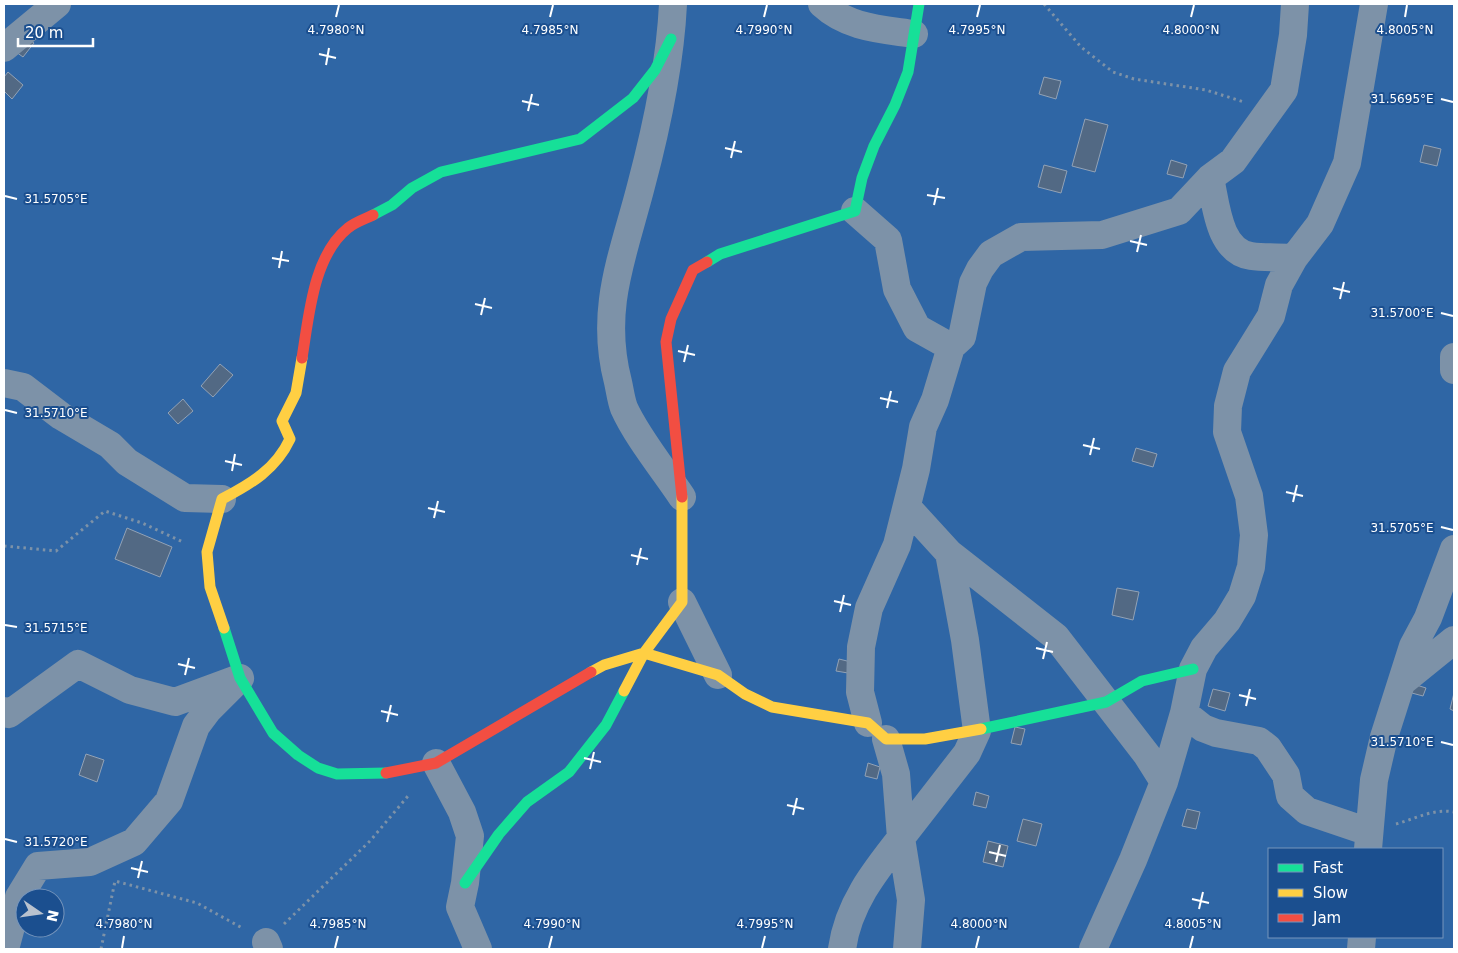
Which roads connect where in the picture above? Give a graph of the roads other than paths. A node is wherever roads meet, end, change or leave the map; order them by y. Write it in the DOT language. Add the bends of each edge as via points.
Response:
graph roads {
  1 [pos="58,4"];
  2 [pos="673,4"];
  3 [pos="822,4"];
  4 [pos="919,4"];
  5 [pos="1295,4"];
  6 [pos="1374,4"];
  7 [pos="914,34"];
  8 [pos="671,38"];
  9 [pos="4,48"];
  10 [pos="1210,178"];
  11 [pos="855,211"];
  12 [pos="1294,258"];
  13 [pos="951,347"];
  14 [pos="1454,357"];
  15 [pos="1454,370"];
  16 [pos="4,383"];
  17 [pos="682,497"];
  18 [pos="222,499"];
  19 [pos="906,507"];
  20 [pos="1454,549"];
  21 [pos="950,553"];
  22 [pos="682,602"];
  23 [pos="1454,640"];
  24 [pos="644,653"];
  25 [pos="1193,669"];
  26 [pos="718,676"];
  27 [pos="240,678"];
  28 [pos="1402,682"];
  29 [pos="1106,702"];
  30 [pos="4,711"];
  31 [pos="1184,713"];
  32 [pos="877,731"];
  33 [pos="977,731"];
  34 [pos="436,763"];
  35 [pos="1164,782"];
  36 [pos="901,838"];
  37 [pos="1368,840"];
  38 [pos="465,883"];
  39 [pos="5,949"];
  40 [pos="478,949"];
  41 [pos="842,949"];
  42 [pos="907,949"];
  43 [pos="1093,949"];
  1 -- 9 [label="street"];
  2 -- 8 [label="street"];
  3 -- 7 [label="street" via="850,23"];
  4 -- 7 [label="street"];
  5 -- 10 [label="street" via="1284,90 1233,161"];
  6 -- 12 [label="street" via="1347,163 1320,224"];
  7 -- 11 [label="street" via="908,72 874,146 862,178"];
  8 -- 17 [label="street" via="659,113 621,254 610,309 613,363 624,408"];
  8 -- 18 [label="street" via="655,70 633,98 580,139 441,172 412,188 392,205 348,228 322,261 296,393 282,421 290,439 286,450 257,481"];
  10 -- 12 [label="street" via="1221,228 1232,246 1248,256"];
  10 -- 13 [label="street" via="1179,211 1102,235 1022,237 991,254 973,283 962,337"];
  11 -- 13 [label="street" via="888,240 898,289 917,328"];
  11 -- 17 [label="street" via="720,254 693,270 671,319 666,342"];
  12 -- 25 [label="street" via="1279,285 1271,316 1237,372 1228,406 1227,432 1249,496 1254,535 1251,567 1242,596 1227,621 1204,648"];
  13 -- 19 [label="street" via="923,427"];
  14 -- 15 [label="street"];
  16 -- 18 [label="street" via="23,387 61,416 110,445 127,462 185,498"];
  17 -- 22 [label="street"];
  18 -- 27 [label="street" via="207,552 210,587"];
  19 -- 21 [label="street"];
  19 -- 32 [label="street" via="898,545 869,608 862,647 860,692"];
  20 -- 28 [label="street" via="1428,618 1413,646"];
  21 -- 29 [label="street" via="1056,637"];
  21 -- 33 [label="street"];
  22 -- 24 [label="street"];
  22 -- 26 [label="street"];
  23 -- 28 [label="street"];
  24 -- 26 [label="street"];
  24 -- 34 [label="street" via="604,665"];
  24 -- 38 [label="street" via="606,725 569,772 527,802 499,834"];
  25 -- 29 [label="street" via="1142,681"];
  25 -- 31 [label="street"];
  26 -- 32 [label="street" via="772,707"];
  27 -- 30 [label="street" via="175,702 130,690 78,664 9,714"];
  27 -- 34 [label="street" via="273,733 318,768 337,774 383,774"];
  27 -- 39 [label="street" via="196,726 169,801 134,842 90,862 38,866 19,897"];
  28 -- 37 [label="street" via="1374,780"];
  29 -- 33 [label="street"];
  29 -- 35 [label="street" via="1147,754"];
  31 -- 35 [label="street"];
  31 -- 37 [label="street" via="1203,728 1216,733 1259,741 1268,748 1286,776 1290,796 1307,812"];
  32 -- 33 [label="street" via="925,739"];
  32 -- 36 [label="street" via="896,774"];
  33 -- 36 [label="street" via="967,753"];
  34 -- 38 [label="street" via="462,812 470,836"];
  35 -- 43 [label="street"];
  36 -- 41 [label="street" via="860,893"];
  36 -- 42 [label="street" via="911,900"];
  38 -- 40 [label="street" via="460,908"];
}
